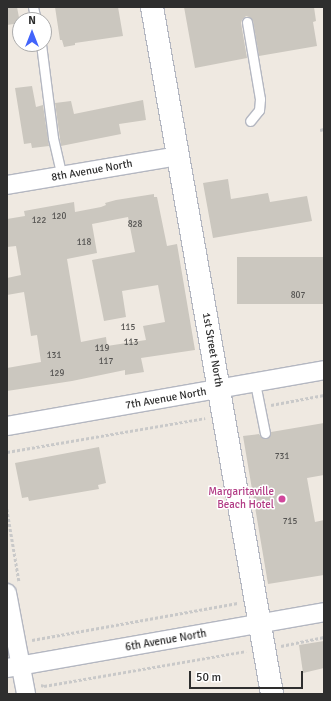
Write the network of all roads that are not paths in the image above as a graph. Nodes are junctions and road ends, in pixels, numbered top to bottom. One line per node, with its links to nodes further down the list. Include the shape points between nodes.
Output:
1 (152, 7): 5 (street, 1st Street North)
2 (246, 22): 4 (lane, via 260,99 259,110)
3 (42, 52): 6 (lane, via 53,138)
4 (250, 121)
5 (178, 156): 6 (street, 8th Avenue North); 10 (street, 1st Street North)
6 (62, 176): 7 (street, 8th Avenue North)
7 (7, 185)
8 (324, 370): 9 (street, 7th Avenue North)
9 (255, 383): 10 (street, 7th Avenue North); 12 (lane)
10 (219, 390): 11 (street, 7th Avenue North); 15 (street, 1st Street North)
11 (7, 426)
12 (265, 432)
13 (7, 593): 16 (street, via 17,644)
14 (324, 612): 15 (street, 6th Avenue North)
15 (260, 624): 16 (street, 6th Avenue North); 18 (street, 1st Street North, via 256,651)
16 (14, 667): 17 (street)
17 (25, 690)
18 (272, 694)

